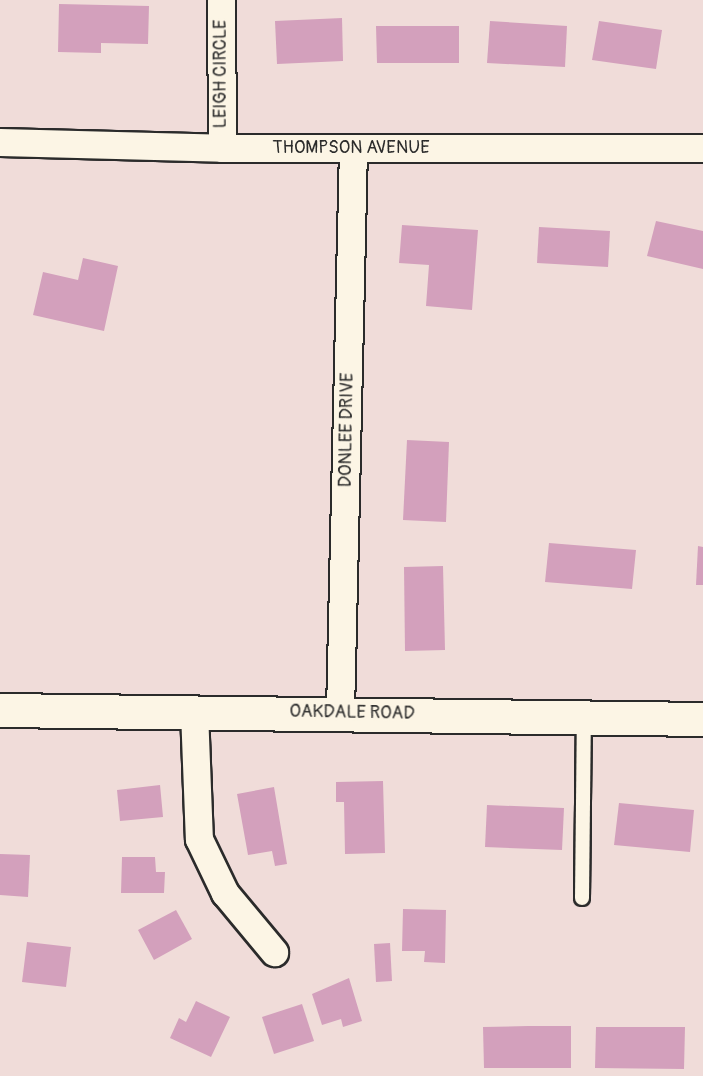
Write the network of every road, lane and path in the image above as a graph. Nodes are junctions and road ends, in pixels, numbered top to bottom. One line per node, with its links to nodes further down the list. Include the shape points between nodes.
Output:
1 (221, 0): 3 (street, LEIGH CIRCLE)
2 (0, 142): 3 (street, THOMPSON AVENUE)
3 (222, 148): 4 (street, THOMPSON AVENUE)
4 (353, 148): 5 (street, THOMPSON AVENUE); 8 (street, DONLEE DRIVE)
5 (703, 148)
6 (0, 710): 7 (main road, OAKDALE ROAD)
7 (194, 711): 8 (main road, OAKDALE ROAD); 12 (street, via 199,839 225,893)
8 (340, 712): 9 (main road, OAKDALE ROAD)
9 (584, 717): 10 (main road, OAKDALE ROAD); 11 (lane)
10 (703, 719)
11 (582, 898)
12 (274, 952)

